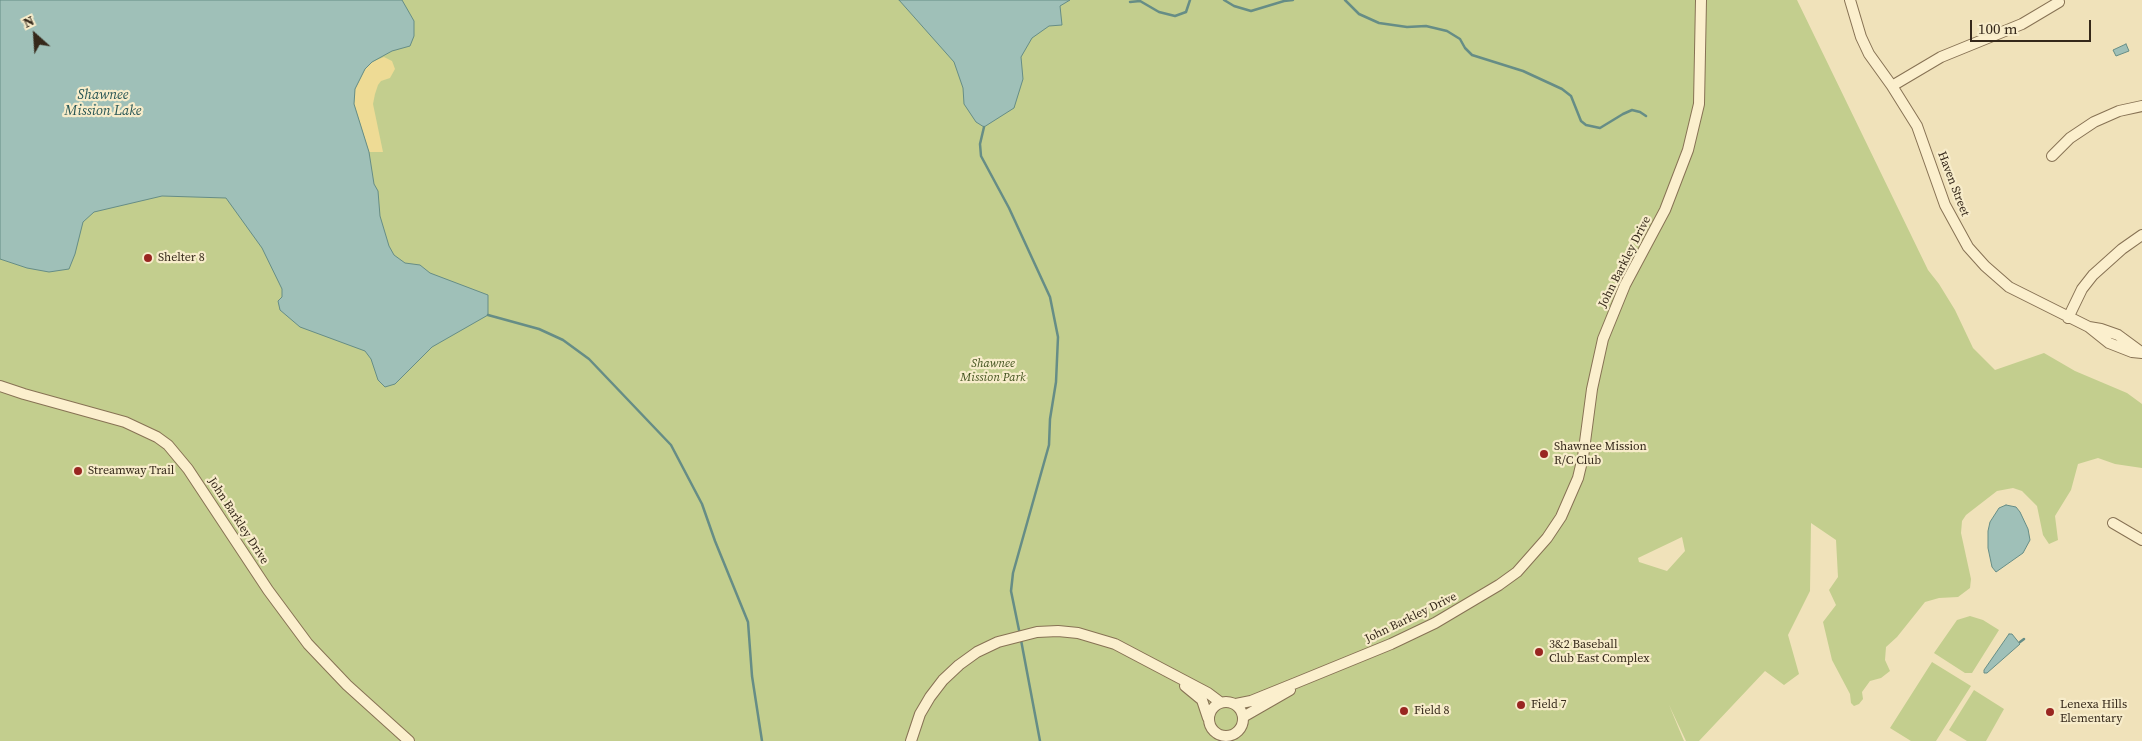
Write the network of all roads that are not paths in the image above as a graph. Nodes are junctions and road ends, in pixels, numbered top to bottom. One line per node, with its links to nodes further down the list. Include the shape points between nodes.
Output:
1 (1701, 0): 14 (street, John Barkley Drive, via 1699,104 1688,150 1665,210 1625,285 1604,338 1592,389 1583,457 1572,495 1561,517 1534,554 1499,585 1435,623)
2 (1850, 0): 4 (street, Haven Street, via 1860,37)
3 (2059, 2): 4 (street, via 2022,24 1941,56)
4 (1892, 86): 8 (street, Haven Street, via 1917,126 1944,205 1968,247 2009,287)
5 (2142, 106): 6 (street, via 2119,111 2094,122 2070,138)
6 (2052, 156)
7 (2142, 235): 8 (street, via 2093,275)
8 (2068, 318): 9 (street, Haven Street, via 2118,336)
9 (2142, 353)
10 (0, 386): 21 (street, John Barkley Drive, via 125,422 168,445 308,644 347,685)
11 (2113, 522): 12 (street)
12 (2142, 540)
13 (1171, 674): 15 (street); 18 (street, via 1202,700); 22 (street, via 1095,637 1058,631 1016,636 977,652 943,680 920,714)
14 (1298, 682): 16 (street); 17 (street, via 1287,692)
15 (1220, 702): 16 (street); 18 (street, via 1210,710)
16 (1236, 704): 17 (street)
17 (1243, 717): 19 (street)
18 (1208, 718): 20 (street, via 1214,732)
19 (1240, 736): 20 (street)
20 (1226, 738)
21 (409, 741)
22 (910, 741)

